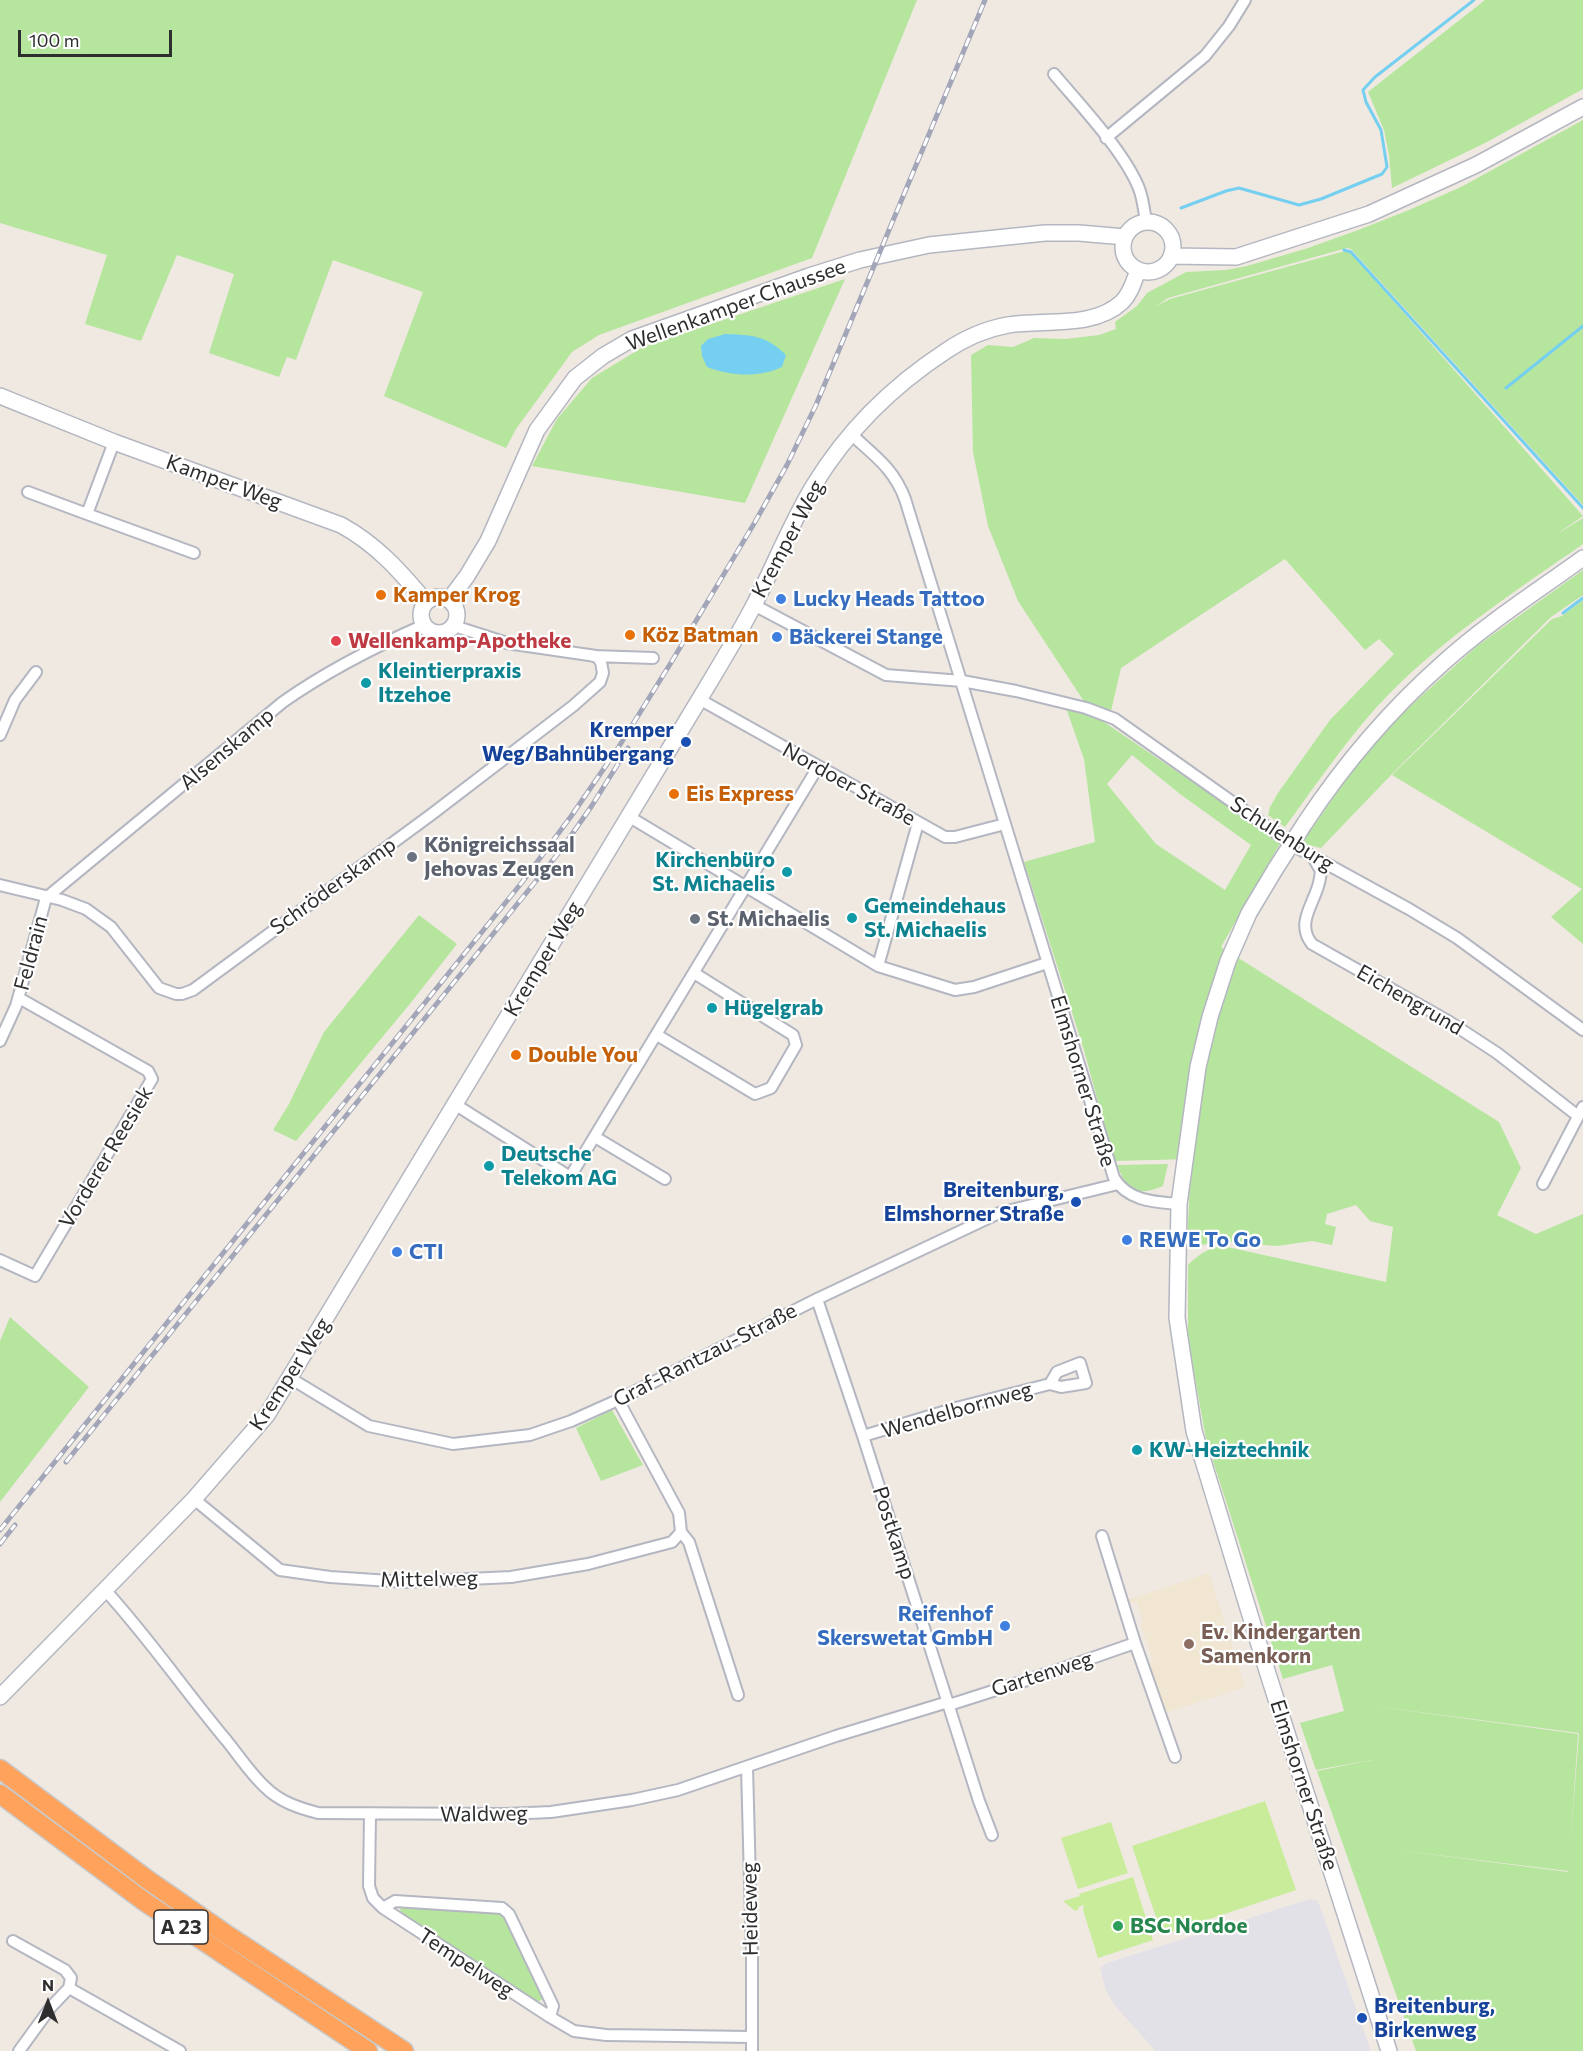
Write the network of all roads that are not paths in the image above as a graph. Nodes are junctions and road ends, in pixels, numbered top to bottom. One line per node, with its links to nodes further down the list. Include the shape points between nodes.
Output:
1 (1245, 0): 4 (street, via 1204,56)
2 (1054, 74): 4 (street)
3 (1583, 107): 7 (main road, via 1476,165 1369,214 1236,257)
4 (1107, 138): 5 (street, via 1137,183)
5 (1146, 222): 6 (main road); 7 (main road, via 1167,231 1173,243)
6 (1125, 237): 8 (main road, via 1124,255); 16 (main road, Wellenkamper Chaussee, via 1045,234 895,252 808,276 632,339 575,378 545,417 488,541)
7 (1171, 256): 8 (main road, via 1156,270)
8 (1138, 270): 10 (main road, Kremper Weg, via 1124,300 1101,314 1008,325 963,340 898,385)
9 (0, 396): 11 (main road, Kamper Weg)
10 (852, 435): 18 (main road, Kremper Weg, via 809,494); 24 (street, Elmshorner Straße, via 897,479)
11 (114, 442): 13 (street); 17 (main road, Kamper Weg, via 341,525 386,556)
12 (27, 492): 13 (street)
13 (87, 514): 14 (street)
14 (194, 553)
15 (1583, 558): 48 (main road, bridge, via 1494,622 1397,707 1357,752 1276,868 1249,913 1210,1017 1198,1067)
16 (449, 600): 17 (main road, via 435,597); 20 (main road, via 457,612)
17 (426, 602): 19 (main road, via 420,613)
18 (754, 605): 24 (street, Schulenburg, via 886,675); 25 (main road, Kremper Weg)
19 (424, 625): 20 (main road, via 430,632 440,633); 34 (street, Alsenskamp, via 363,653 283,702)
20 (454, 626): 21 (street, via 507,643)
21 (595, 657): 22 (street); 34 (street, Schröderskamp, via 602,665 600,682 573,706 187,992 176,994 159,988 99,917)
22 (653, 658)
23 (36, 672): 26 (street, via 15,700)
24 (962, 681): 30 (street, Elmshorner Straße); 31 (street, Schulenburg, via 1105,714)
25 (699, 699): 27 (street, Nordoer Straße); 28 (main road, Kremper Weg)
26 (0, 735)
27 (818, 767): 29 (street, Nordoer Straße); 33 (street)
28 (628, 816): 33 (street); 42 (main road, Kremper Weg)
29 (918, 823): 30 (street, Nordoer Straße, via 949,838); 36 (street)
30 (1005, 824): 35 (street, Elmshorner Straße)
31 (1314, 859): 39 (street, Schulenburg, via 1437,925); 43 (street, Eichengrund, via 1321,872 1304,925 1312,944 1448,1021)
32 (0, 885): 34 (street)
33 (747, 887): 36 (street); 37 (street)
34 (46, 897): 38 (street, Feldrain)
35 (1047, 963): 36 (street, via 955,990); 46 (street, Elmshorner Straße)
36 (878, 966)
37 (693, 974): 40 (street); 40 (street, via 793,1035 796,1045 771,1088 755,1094)
38 (19, 998): 41 (street, Feldrain); 49 (street, Vorderer Reesiek, via 148,1071 152,1079 35,1276)
39 (1583, 1030)
40 (657, 1035): 44 (street)
41 (0, 1041)
42 (456, 1104): 44 (street, via 570,1177); 51 (main road, Kremper Weg)
43 (1581, 1111): 47 (street, Eichengrund)
44 (595, 1137): 45 (street)
45 (665, 1179)
46 (1118, 1184): 48 (street, Elmshorner Straße, via 1138,1198); 50 (street, Graf-Rantzau-Straße, via 999,1213)
47 (1543, 1184)
48 (1179, 1204): 79 (main road, Elmshorner Straße, via 1177,1318 1194,1431)
49 (0, 1260)
50 (817, 1299): 53 (street, Graf-Rantzau-Straße); 54 (street, Postkamp)
51 (290, 1378): 53 (street, Graf-Rantzau-Straße, via 369,1426 453,1444 530,1435); 55 (main road, Kremper Weg, via 259,1427)
52 (1050, 1383): 54 (street, Wendelbornweg)
53 (618, 1400): 56 (street, via 679,1513)
54 (863, 1436): 62 (street, Postkamp)
55 (194, 1499): 56 (street, Mittelweg, via 280,1570 330,1577 405,1582 511,1577 588,1564 672,1542); 58 (main road, Kremper Weg)
56 (681, 1532): 60 (street, via 689,1542)
57 (1102, 1536): 59 (street)
58 (105, 1590): 61 (main road, Kremper Weg); 67 (street, Waldweg, via 265,1787 298,1808 318,1813)
59 (1135, 1643): 62 (street, Gartenweg); 63 (street)
60 (738, 1695)
61 (0, 1697)
62 (948, 1703): 64 (street, Waldweg); 68 (street, Postkamp)
63 (1175, 1757)
64 (747, 1767): 67 (street, Waldweg, via 678,1790 551,1812); 73 (street, Heideweg)
65 (0, 1769): 77 (highway, A 23, via 195,1913)
66 (0, 1794): 76 (highway, A 23, via 145,1902)
67 (370, 1814): 69 (street, Tempelweg, via 369,1886 373,1898)
68 (992, 1835)
69 (383, 1908): 72 (street, Tempelweg); 72 (street, Tempelweg, via 395,1901 502,1908 509,1914 553,2006)
70 (13, 1941): 71 (street, via 65,1970 71,1978)
71 (69, 1988): 74 (street); 75 (street)
72 (550, 2018): 73 (street, Tempelweg, via 574,2031 606,2035)
73 (751, 2037): 78 (street, Heideweg)
74 (19, 2051)
75 (180, 2051)
76 (368, 2051)
77 (404, 2051)
78 (752, 2051)
79 (1389, 2051)

